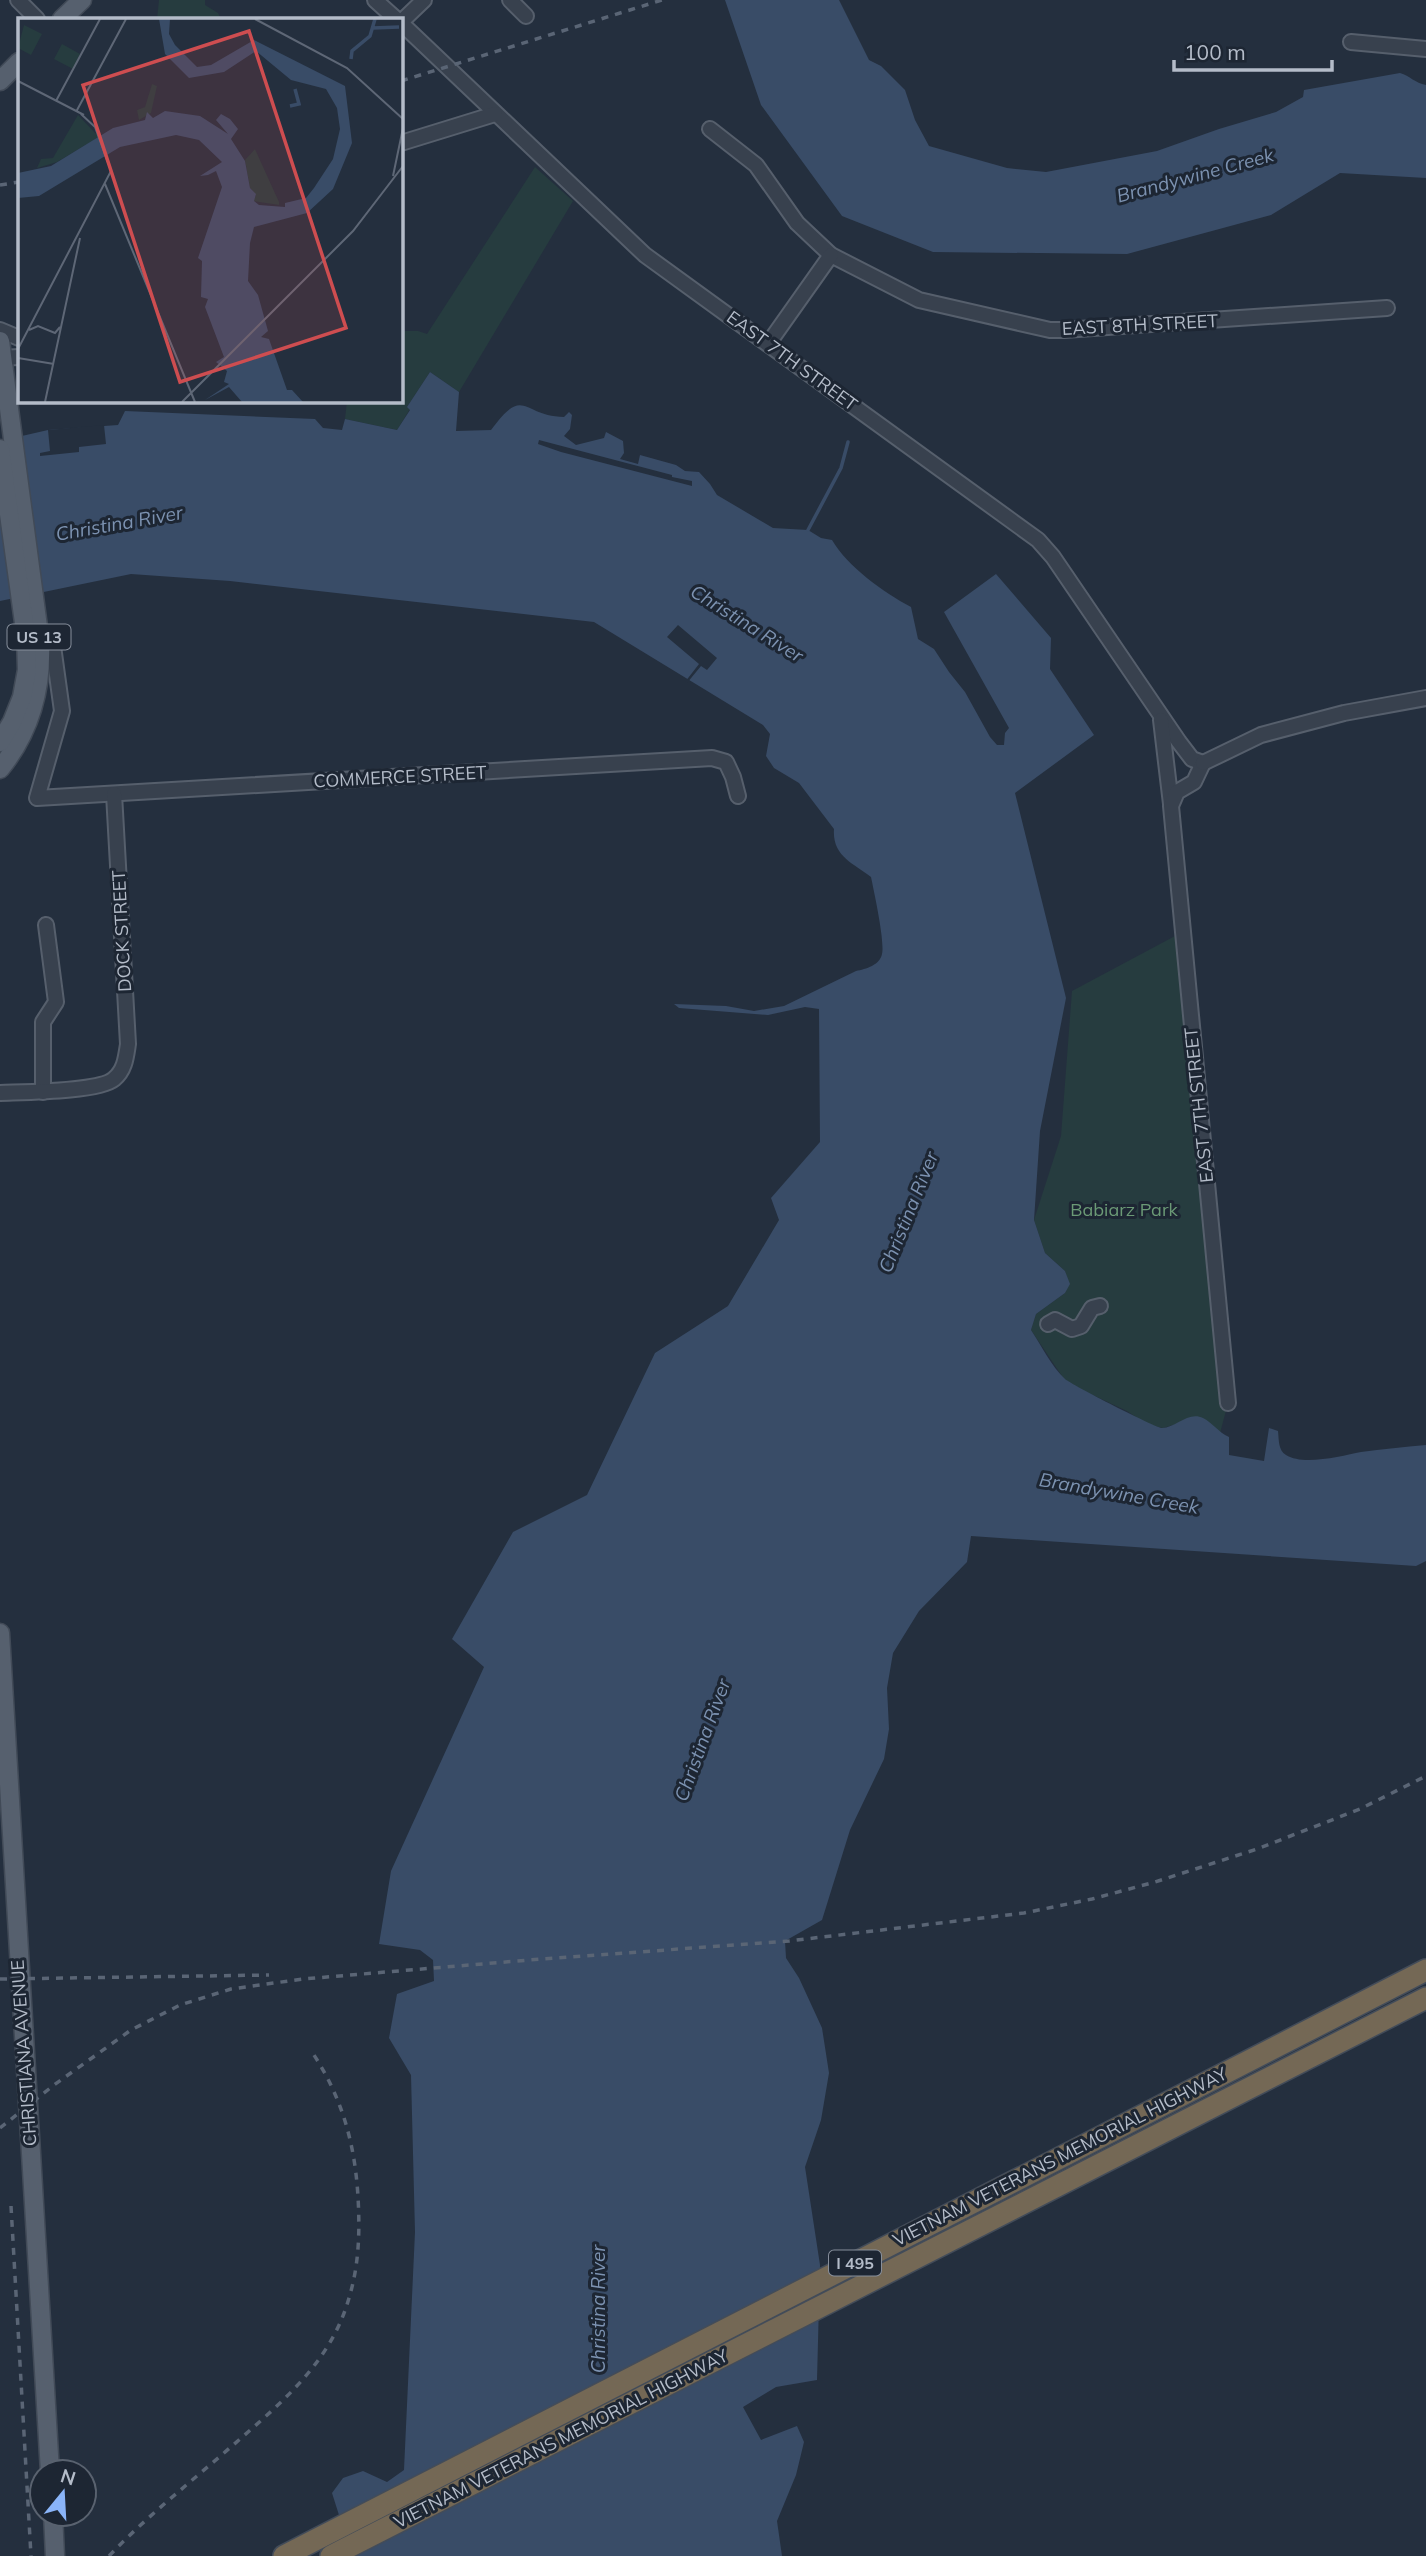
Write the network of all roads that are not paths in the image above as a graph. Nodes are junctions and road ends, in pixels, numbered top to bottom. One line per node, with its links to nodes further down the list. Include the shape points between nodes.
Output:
1 (18, 0): 7 (street)
2 (82, 0): 8 (main road)
3 (375, 0): 9 (street)
4 (424, 0): 10 (street)
5 (510, 0): 6 (street)
6 (526, 16)
7 (36, 18)
8 (63, 18)
9 (395, 18)
10 (402, 22)
11 (402, 24): 16 (street, EAST 7TH STREET)
12 (1351, 42): 13 (street)
13 (1426, 49)
14 (18, 63): 15 (main road)
15 (0, 81)
16 (495, 114): 18 (street); 23 (street, EAST 7TH STREET, via 645,255)
17 (710, 128): 19 (street, EAST 8TH STREET, via 756,166 797,223)
18 (402, 143)
19 (831, 255): 20 (street, EAST 8TH STREET, via 919,300 1050,330); 23 (street)
20 (1387, 307)
21 (0, 330): 22 (street)
22 (18, 338)
23 (768, 344): 29 (street, EAST 7TH STREET, via 1038,540)
24 (6, 358): 28 (main road, US 13, via 40,642 41,662)
25 (0, 449): 28 (main road, US 13, via 26,638)
26 (53, 646): 33 (street, COMMERCE STREET, via 62,711 37,798)
27 (1426, 698): 31 (street, via 1273,732)
28 (29, 699): 30 (main road, US 13); 32 (main road, US 13, via 18,743)
29 (1161, 715): 31 (street, EAST 7TH STREET, via 1192,759); 35 (street, EAST 7TH STREET)
30 (0, 742)
31 (1203, 764): 35 (street, via 1194,782 1177,792)
32 (0, 769)
33 (114, 794): 34 (street, COMMERCE STREET, via 712,758 726,762); 37 (street, DOCK STREET, via 128,1044 124,1068 106,1084)
34 (738, 796)
35 (1171, 806): 41 (street, EAST 7TH STREET)
36 (46, 925): 37 (street, via 56,1002 43,1022)
37 (43, 1091): 38 (street)
38 (0, 1093)
39 (1100, 1306): 40 (street, via 1092,1308 1081,1326 1072,1329 1055,1320)
40 (1048, 1324)
41 (1228, 1403)
42 (0, 1633): 43 (main road, CHRISTIANA AVENUE)
43 (6, 1830): 46 (main road, CHRISTIANA AVENUE)
44 (1426, 1970): 49 (highway, VIETNAM VETERANS MEMORIAL HIGHWAY / I 495)
45 (1426, 1998): 50 (highway, VIETNAM VETERANS MEMORIAL HIGHWAY / I 495)
46 (49, 2458)
47 (53, 2528): 48 (main road)
48 (55, 2556)
49 (284, 2556)
50 (331, 2556)

